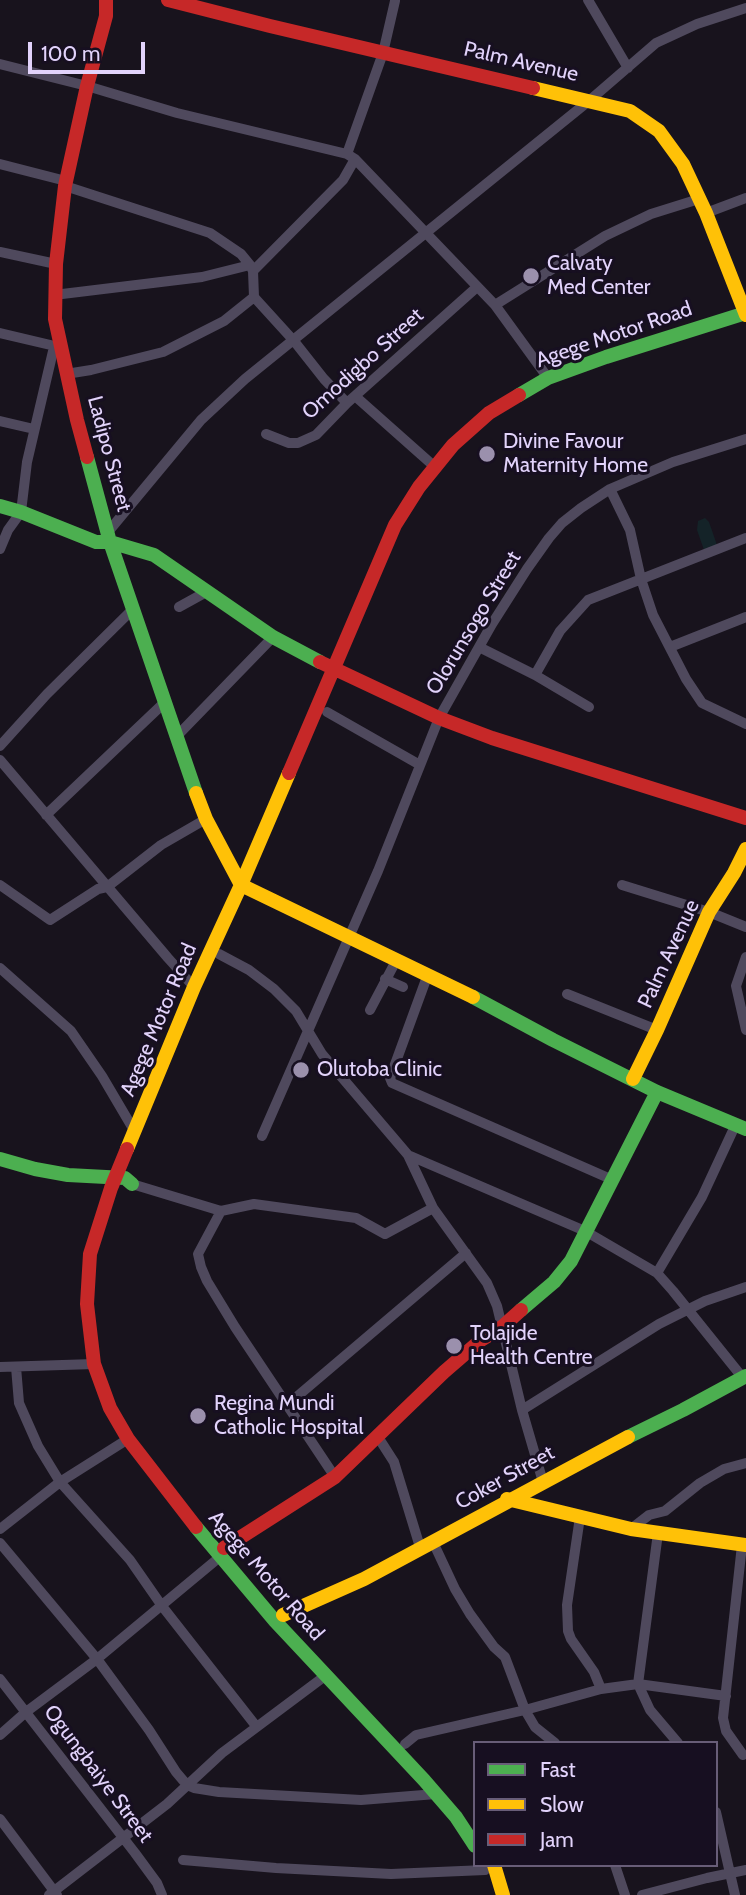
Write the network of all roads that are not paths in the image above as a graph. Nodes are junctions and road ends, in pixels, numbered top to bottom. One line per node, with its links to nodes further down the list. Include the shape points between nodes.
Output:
1 (106, 0): 7 (main road, Ladipo Street)
2 (117, 0): 7 (main road, Ladipo Street)
3 (169, 0): 8 (main road, Palm Avenue)
4 (588, 0): 10 (street)
5 (395, 1): 8 (street)
6 (746, 8): 10 (street, via 656,43)
7 (106, 16): 11 (main road, Ladipo Street)
8 (383, 53): 12 (main road, Palm Avenue); 13 (street)
9 (0, 65): 11 (street)
10 (628, 68): 12 (street)
11 (87, 86): 13 (street); 15 (main road, Ladipo Street)
12 (590, 100): 17 (main road, Palm Avenue, via 629,111 659,131 683,164); 19 (street)
13 (351, 157): 19 (street); 22 (street, via 344,180)
14 (0, 164): 15 (street)
15 (66, 184): 21 (main road, Ladipo Street); 22 (street, via 210,233 241,254)
16 (746, 198): 18 (street)
17 (699, 199): 18 (main road, Palm Avenue); 26 (street, via 651,214 605,236)
18 (706, 213): 27 (main road, Palm Avenue)
19 (426, 233): 23 (street); 30 (street)
20 (0, 251): 21 (street)
21 (56, 264): 24 (main road, Ladipo Street)
22 (251, 268): 24 (street); 25 (street)
23 (477, 287): 26 (street); 34 (street, Omodigbo Street)
24 (54, 295): 31 (main road, Ladipo Street)
25 (254, 297): 30 (street); 32 (street, via 225,321 163,352)
26 (495, 304): 33 (street)
27 (746, 313): 33 (main road, Agege Motor Road)
28 (746, 323): 54 (main road, Agege Motor Road, via 569,379 482,430 422,499)
29 (0, 333): 31 (street)
30 (294, 341): 34 (street, via 324,379); 43 (street, via 201,420)
31 (57, 347): 32 (main road, Ladipo Street); 36 (street)
32 (66, 374): 43 (main road, Ladipo Street)
33 (548, 378): 39 (main road, Agege Motor Road, via 489,412)
34 (351, 400): 37 (street, Omodigbo Street, via 316,435 298,443); 39 (street)
35 (0, 421): 36 (street)
36 (34, 429): 42 (street)
37 (265, 434)
38 (746, 439): 40 (street, Olorunsogo Street, via 673,462)
39 (435, 467): 54 (main road, Agege Motor Road, via 395,526)
40 (610, 489): 46 (street, via 629,530); 52 (street, Olorunsogo Street, via 548,538)
41 (0, 506): 42 (main road)
42 (20, 512): 43 (main road, via 96,542); 45 (street)
43 (109, 537): 47 (main road, via 154,555); 49 (main road, Ladipo Street)
44 (746, 537): 46 (street)
45 (0, 549)
46 (641, 579): 53 (street); 55 (street, via 587,600 560,631)
47 (208, 592): 48 (street); 51 (main road)
48 (179, 607)
49 (133, 609): 56 (main road, Ladipo Street); 62 (street)
50 (746, 617): 53 (street)
51 (273, 637): 54 (main road); 61 (street)
52 (479, 647): 55 (street); 59 (street, Olorunsogo Street)
53 (670, 647): 60 (street, via 702,703)
54 (339, 671): 58 (main road, Agege Motor Road); 59 (main road); 72 (main road, Agege Motor Road)
55 (535, 675): 57 (street)
56 (165, 702): 61 (main road, Ladipo Street); 65 (street)
57 (589, 707)
58 (327, 712): 64 (street); 72 (main road, Agege Motor Road)
59 (439, 718): 64 (street, Olorunsogo Street); 66 (main road)
60 (746, 724)
61 (176, 737): 67 (main road, Ladipo Street)
62 (0, 746)
63 (0, 760): 65 (street)
64 (420, 765): 75 (street, Olorunsogo Street)
65 (46, 816): 71 (street)
66 (746, 818)
67 (206, 819): 71 (street, via 161,845); 72 (main road, Ladipo Street)
68 (746, 849): 73 (main road, Palm Avenue)
69 (0, 885): 71 (street, via 50,920)
70 (622, 885): 73 (street)
71 (107, 887): 82 (street)
72 (245, 887): 75 (main road); 76 (main road, Agege Motor Road); 82 (main road, Agege Motor Road)
73 (709, 912): 74 (street); 86 (main road, Palm Avenue)
74 (746, 927)
75 (350, 936): 78 (main road); 88 (street, Olorunsogo Street)
76 (219, 954): 88 (street, via 274,989); 98 (main road, Agege Motor Road)
77 (746, 957): 87 (street, via 736,986)
78 (397, 959): 80 (main road); 81 (street)
79 (0, 968): 92 (street, via 71,1031)
80 (428, 974): 89 (main road); 97 (street, via 392,1083)
81 (385, 979): 83 (street); 85 (street)
82 (194, 987): 92 (main road, Agege Motor Road)
83 (403, 987)
84 (567, 994): 86 (street)
85 (370, 1010)
86 (657, 1030): 89 (main road, Palm Avenue)
87 (746, 1030)
88 (309, 1032): 93 (street, Olorunsogo Street); 94 (street, via 322,1055)
89 (634, 1079): 90 (main road)
90 (657, 1092): 91 (main road); 97 (main road)
91 (741, 1128): 103 (street)
92 (135, 1132): 98 (main road, Agege Motor Road)
93 (262, 1136)
94 (408, 1155): 99 (street); 101 (street)
95 (0, 1159): 98 (main road)
96 (0, 1165): 98 (main road, via 59,1180)
97 (613, 1180): 101 (main road)
98 (121, 1183): 100 (street); 107 (main road, Agege Motor Road, via 90,1254 87,1304); 127 (main road, Agege Motor Road, via 94,1283 105,1369 134,1436)
99 (433, 1208): 100 (street, via 385,1234 356,1218 254,1204); 102 (street)
100 (221, 1211): 111 (street, via 198,1254 201,1267 223,1309)
101 (585, 1231): 103 (street); 106 (main road, via 565,1270)
102 (466, 1253): 106 (street, via 487,1283); 111 (street)
103 (657, 1273): 105 (street)
104 (746, 1287): 105 (street)
105 (687, 1310): 110 (street); 112 (street)
106 (502, 1327): 112 (street); 113 (main road, via 481,1340)
107 (94, 1364): 109 (street); 114 (main road, Agege Motor Road, via 110,1408)
108 (0, 1367): 109 (street)
109 (16, 1367): 117 (street, via 19,1403)
110 (744, 1377): 118 (main road, Coker Street)
111 (287, 1405): 116 (street)
112 (522, 1410): 118 (street)
113 (378, 1437): 116 (main road); 125 (street, via 394,1462)
114 (128, 1439): 117 (street); 127 (main road, Agege Motor Road, via 191,1521)
115 (746, 1463): 122 (street, via 724,1469)
116 (335, 1477): 127 (main road)
117 (60, 1482): 121 (street); 128 (street, via 130,1560)
118 (542, 1482): 119 (main road, Coker Street)
119 (507, 1499): 120 (main road); 125 (main road, Coker Street)
120 (580, 1517): 122 (main road); 134 (street, via 567,1605 568,1631)
121 (0, 1529)
122 (631, 1529): 123 (main road)
123 (658, 1534): 126 (main road); 133 (street)
124 (0, 1543): 130 (street)
125 (426, 1544): 129 (main road, Coker Street); 136 (street, via 470,1614 505,1657)
126 (744, 1545): 135 (street)
127 (223, 1552): 128 (street); 129 (main road, Agege Motor Road)
128 (162, 1606): 130 (street); 138 (street)
129 (279, 1618): 131 (main road, Agege Motor Road); 142 (main road, Agege Motor Road)
130 (97, 1659): 137 (street); 144 (street)
131 (326, 1676): 138 (street); 145 (main road, Agege Motor Road)
132 (0, 1679): 137 (street, Ogungbaiye Street)
133 (638, 1684): 134 (street); 135 (street); 141 (street, via 650,1710)
134 (601, 1689): 136 (street)
135 (726, 1696): 143 (street, via 726,1731)
136 (525, 1710): 140 (street); 142 (street, via 416,1735)
137 (26, 1712): 139 (street); 149 (street, Ogungbaiye Street)
138 (256, 1726): 144 (street)
139 (0, 1735)
140 (553, 1741)
141 (676, 1741)
142 (405, 1744): 148 (main road, Agege Motor Road)
143 (743, 1755)
144 (187, 1785): 145 (street, via 219,1792 361,1800); 149 (street)
145 (436, 1794): 150 (main road, Agege Motor Road)
146 (0, 1819): 156 (street)
147 (718, 1821): 155 (street)
148 (473, 1823)
149 (122, 1837): 156 (street); 157 (street, Ogungbaiye Street)
150 (473, 1843)
151 (183, 1860): 152 (street, via 391,1874)
152 (488, 1867): 158 (main road); 159 (main road)
153 (616, 1867): 160 (street)
154 (746, 1870): 155 (street)
155 (730, 1873): 161 (street); 162 (street)
156 (54, 1894)
157 (162, 1895)
158 (492, 1895)
159 (503, 1895)
160 (625, 1895)
161 (642, 1895)
162 (735, 1895)

